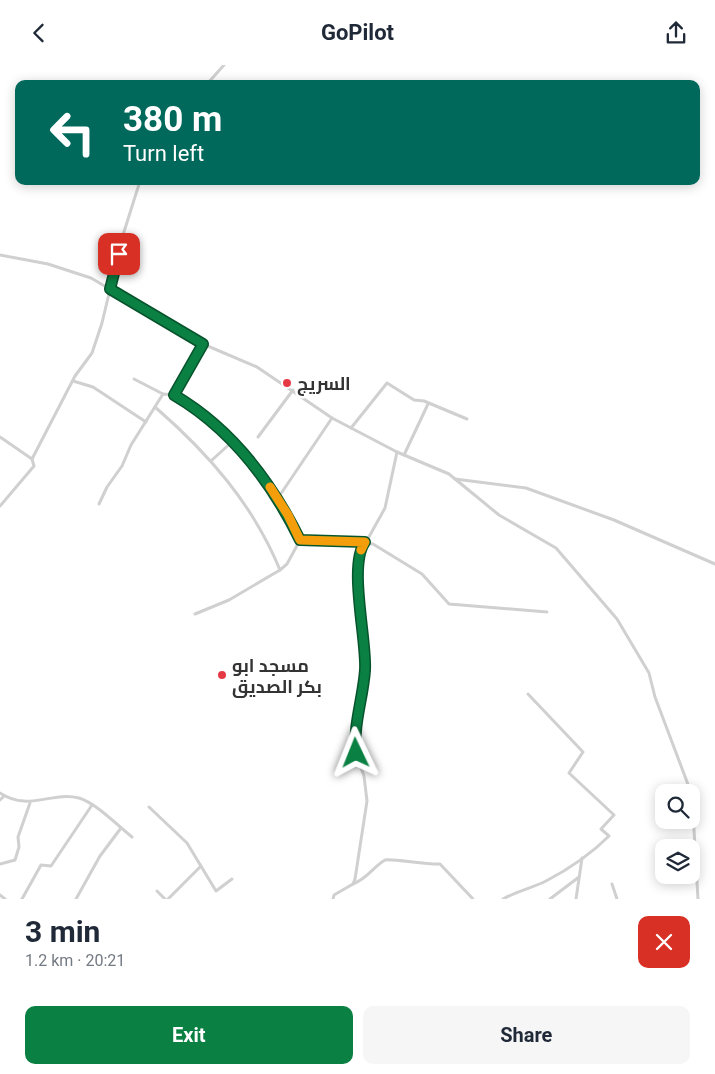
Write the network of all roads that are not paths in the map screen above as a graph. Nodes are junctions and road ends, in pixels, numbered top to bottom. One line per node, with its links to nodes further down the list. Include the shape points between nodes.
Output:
1 (224, 65): 2 (street)
2 (211, 80)
3 (139, 185): 5 (street)
4 (0, 255): 5 (street, via 48,264 91,278)
5 (110, 289): 6 (street); 8 (street, via 92,353)
6 (203, 344): 9 (street, via 257,367); 11 (street)
7 (134, 379): 10 (street)
8 (73, 381): 16 (street, via 93,387); 23 (street)
9 (293, 391): 14 (street); 19 (street)
10 (163, 394): 11 (street); 13 (street)
11 (174, 395): 20 (street, via 216,423)
12 (428, 404): 15 (street); 17 (street, via 414,400 387,383); 22 (street)
13 (156, 407): 16 (street); 24 (street)
14 (332, 418): 17 (street); 26 (street)
15 (467, 419)
16 (146, 422): 27 (street, via 130,445)
17 (351, 428): 21 (street)
18 (0, 437): 23 (street)
19 (258, 437)
20 (234, 440): 24 (street); 26 (street)
21 (397, 452): 22 (street); 30 (street, via 385,508)
22 (404, 455): 25 (street, via 450,474)
23 (32, 459): 28 (street, via 34,466)
24 (212, 460): 32 (street, via 246,506)
25 (454, 479): 31 (street, via 526,488 614,519); 63 (street, via 499,515 556,548 630,638 649,673 692,795)
26 (278, 498): 29 (street)
27 (100, 504)
28 (0, 506)
29 (300, 540): 30 (street); 32 (street)
30 (365, 542): 33 (street, via 415,568 449,604); 49 (street, via 360,553 359,600 365,673 355,740 367,801)
31 (714, 565)
32 (280, 570): 34 (street, via 229,600)
33 (547, 612)
34 (195, 614)
35 (528, 694): 44 (street, via 583,752 569,773 614,815 602,829 609,836)
36 (0, 793): 37 (street)
37 (4, 796): 38 (street); 39 (street)
38 (0, 800)
39 (30, 803): 40 (street, via 62,797 77,798); 45 (street, via 18,837 15,859)
40 (92, 805): 42 (street); 54 (street, via 51,866 40,865)
41 (149, 807): 46 (street, via 187,843)
42 (121, 828): 43 (street); 55 (street, via 100,856)
43 (132, 837)
44 (582, 858): 47 (street); 59 (street, via 544,882)
45 (0, 864)
46 (200, 867): 48 (street, via 216,891); 56 (street)
47 (579, 877): 60 (street); 61 (street)
48 (232, 879)
49 (353, 884): 57 (street, via 334,895); 58 (street, via 364,880 385,860 392,858 426,865 440,864)
50 (612, 884): 62 (street)
51 (157, 891): 56 (street)
52 (0, 895): 53 (street)
53 (5, 899)
54 (22, 899)
55 (76, 899)
56 (166, 899)
57 (333, 899)
58 (473, 899)
59 (503, 899)
60 (550, 899)
61 (576, 899)
62 (617, 899)
63 (698, 899)

